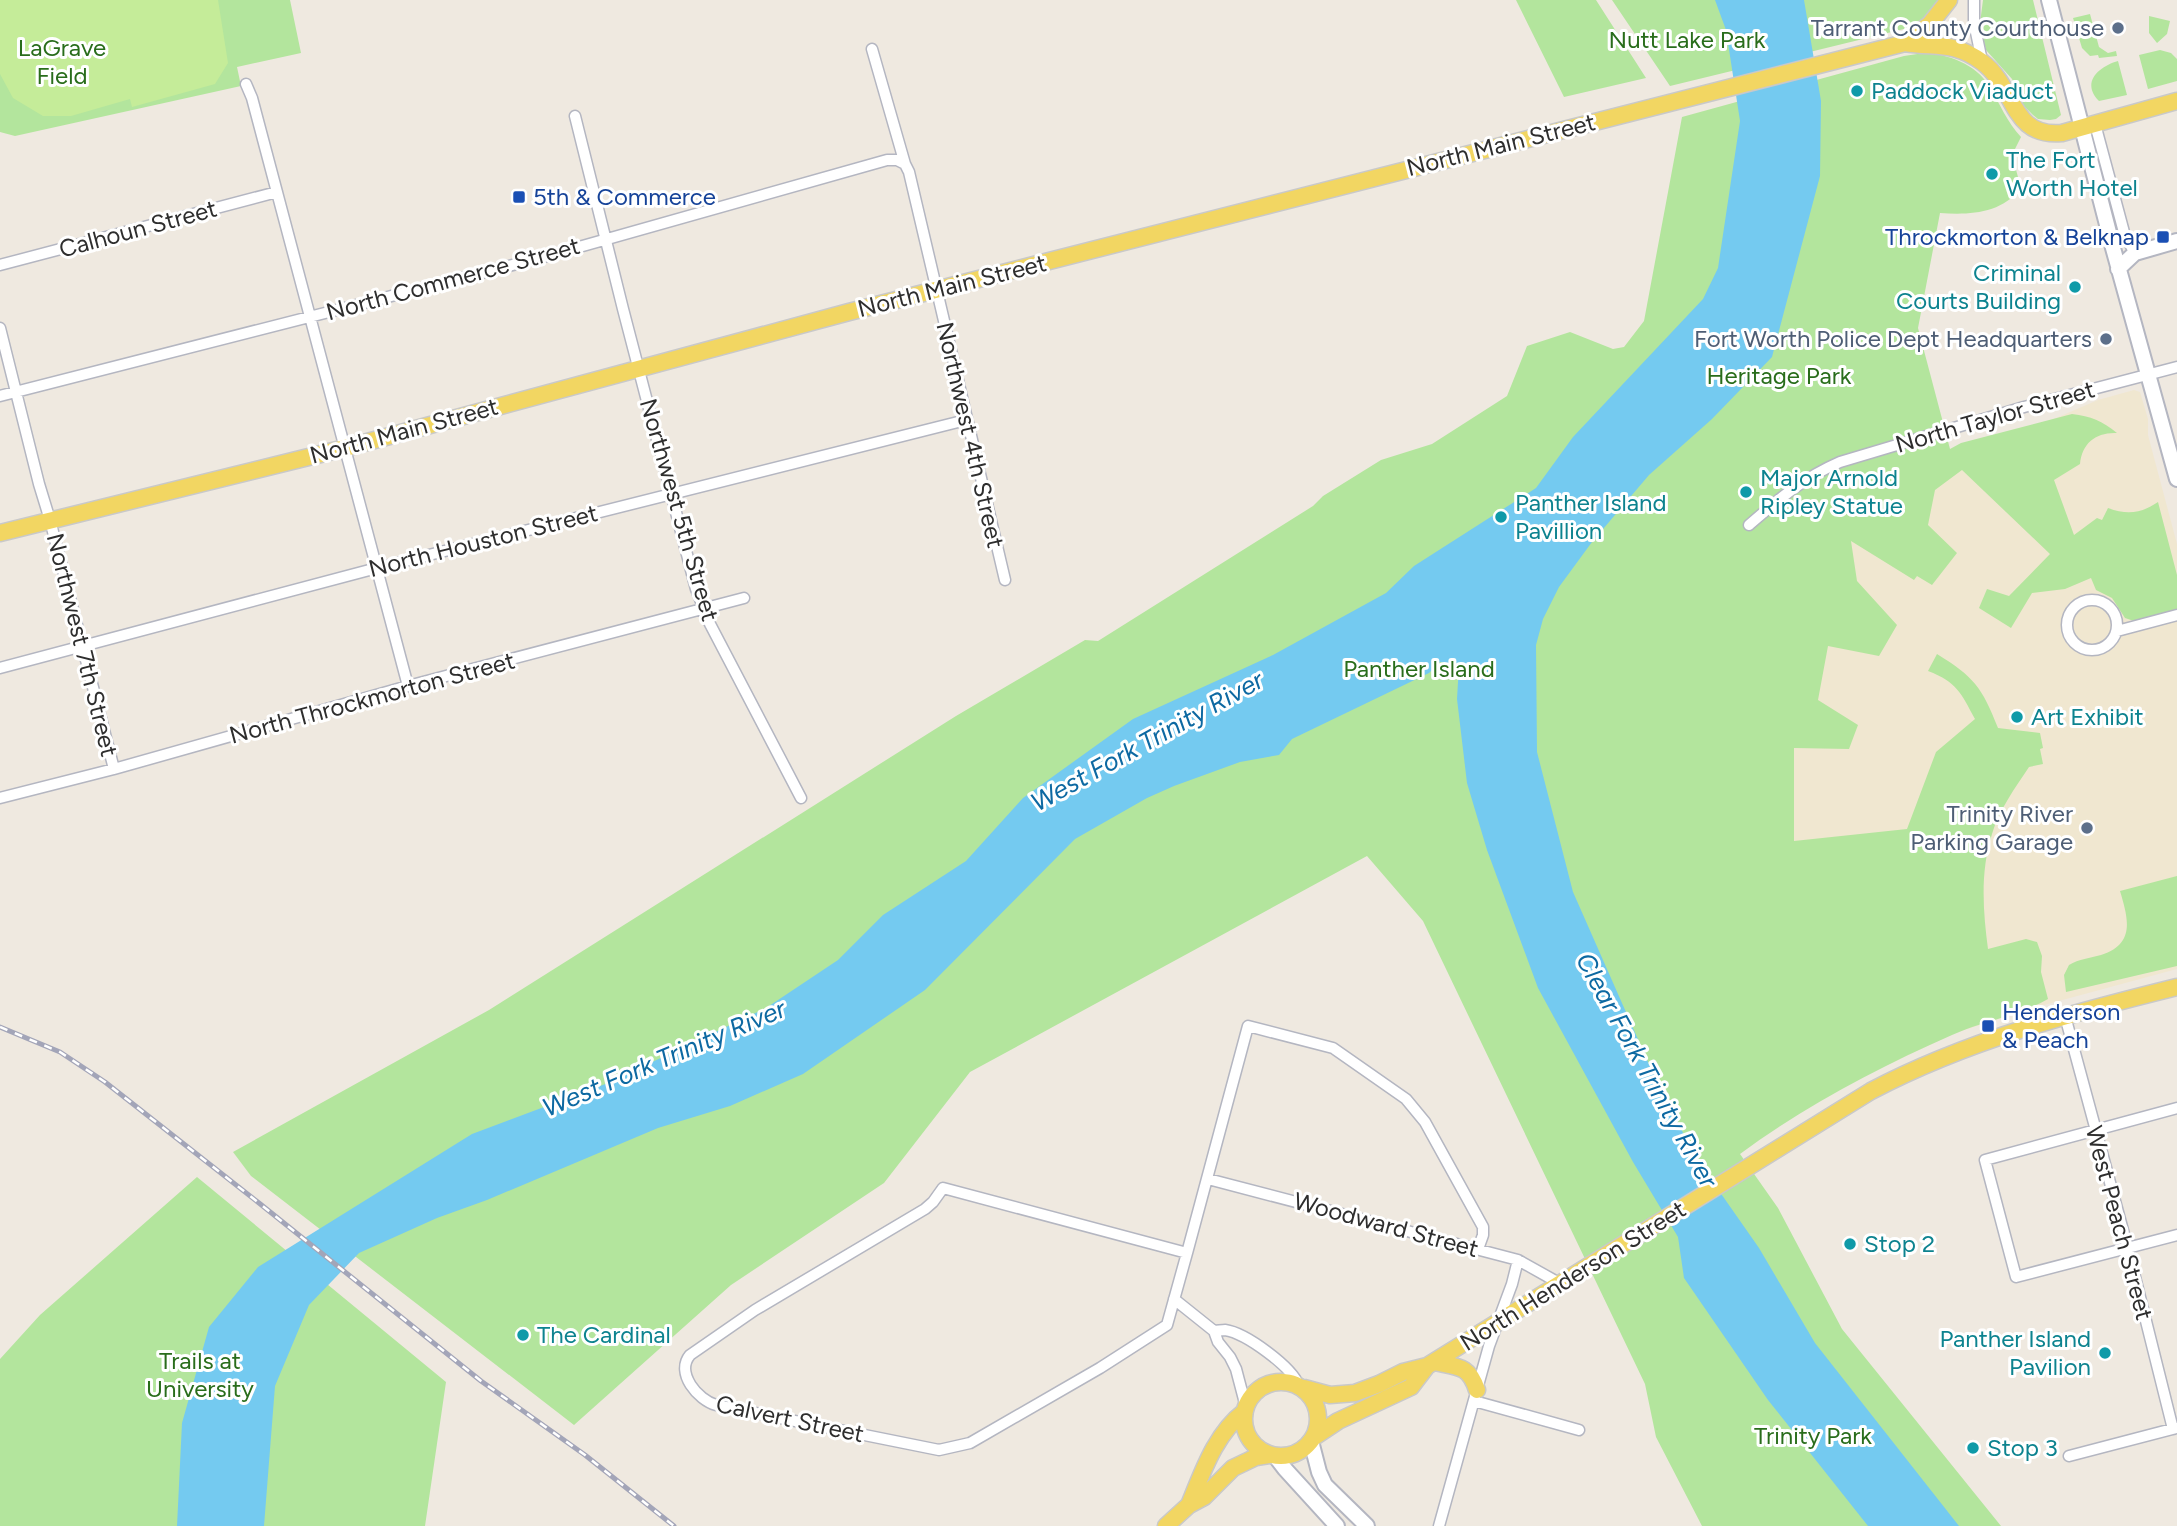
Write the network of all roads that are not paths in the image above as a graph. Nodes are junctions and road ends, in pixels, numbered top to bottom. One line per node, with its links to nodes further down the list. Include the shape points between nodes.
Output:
1 (1949, 0): 4 (main road, via 1937,17)
2 (1974, 0): 6 (street)
3 (2049, 0): 10 (main road)
4 (1903, 43): 6 (main road, via 1951,47); 18 (main road, North Main Street)
5 (872, 49): 11 (street, Northwest 4th Street)
6 (1982, 62): 10 (main road, via 2033,130 2053,134)
7 (246, 84): 12 (street)
8 (2177, 101): 10 (main road)
9 (575, 116): 13 (street, Northwest 5th Street)
10 (2088, 126): 15 (street, via 2124,236); 17 (main road)
11 (905, 164): 13 (street, North Commerce Street, via 887,160); 18 (street, Northwest 4th Street)
12 (277, 192): 16 (street, Calhoun Street); 19 (street)
13 (606, 239): 19 (street, North Commerce Street); 22 (street, Northwest 5th Street)
14 (2177, 241): 15 (main road)
15 (2135, 253): 17 (main road)
16 (0, 265)
17 (2118, 269): 23 (main road)
18 (935, 290): 22 (main road, North Main Street); 26 (street, Northwest 4th Street)
19 (310, 317): 24 (street, North Commerce Street); 27 (street)
20 (0, 328): 24 (street, Northwest 7th Street)
21 (2177, 367): 23 (street, North Taylor Street)
22 (638, 369): 27 (main road, North Main Street); 29 (street, Northwest 5th Street)
23 (2148, 375): 28 (main road); 31 (street, North Taylor Street, via 1840,462 1791,488)
24 (15, 392): 25 (street, North Commerce Street); 30 (street, Northwest 7th Street)
25 (0, 396)
26 (967, 420): 29 (street, North Houston Street); 34 (street, Northwest 4th Street)
27 (345, 448): 30 (main road, North Main Street); 33 (street)
28 (2177, 479)
29 (672, 494): 33 (street, North Houston Street); 36 (street, Northwest 5th Street)
30 (50, 520): 32 (main road, North Main Street); 39 (street, Northwest 7th Street)
31 (1749, 525)
32 (0, 533)
33 (377, 568): 39 (street, North Houston Street); 41 (street)
34 (1005, 580)
35 (744, 598): 36 (street, North Throckmorton Street)
36 (704, 609): 41 (street, North Throckmorton Street); 44 (street, Northwest 5th Street)
37 (2177, 615): 38 (street)
38 (2117, 631): 38 (street, via 2115,614 2103,601 2085,600 2068,618 2069,636 2082,648 2099,649)
39 (83, 647): 40 (street, North Houston Street); 42 (street, Northwest 7th Street)
40 (0, 668)
41 (408, 686): 42 (street, North Throckmorton Street)
42 (114, 769): 43 (street, North Throckmorton Street)
43 (0, 798)
44 (801, 799)
45 (2177, 988): 46 (main road, North Henderson Street)
46 (2065, 1016): 48 (street, West Peach Street); 55 (main road, North Henderson Street, via 1929,1062 1871,1091)
47 (2177, 1108): 48 (street)
48 (2095, 1131): 52 (street, West Peach Street); 52 (street, via 1985,1160 2017,1277)
49 (1208, 1179): 51 (street, Woodward Street); 51 (street, Calvert Street, via 1248,1026 1332,1048 1406,1099 1425,1122 1483,1227); 53 (street, Calvert Street)
50 (2177, 1235): 52 (street)
51 (1478, 1249): 54 (street, Woodward Street)
52 (2128, 1249): 63 (street, West Peach Street)
53 (1187, 1253): 56 (street, Calvert Street); 56 (street, Calvert Street, via 943,1188 925,1209 754,1310 690,1355 684,1366 700,1395 710,1403 939,1450 970,1443 1163,1328)
54 (1518, 1260): 55 (street, Woodward Street); 57 (street)
55 (1559, 1283): 57 (main road, North Henderson Street)
56 (1174, 1299): 58 (street)
57 (1499, 1323): 59 (main road, North Henderson Street); 61 (street)
58 (1214, 1331): 60 (street, via 1227,1330 1262,1349); 62 (street, via 1236,1369)
59 (1431, 1364): 60 (main road, North Henderson Street, via 1355,1393 1329,1395); 61 (main road, via 1466,1370); 65 (main road, North Henderson Street, via 1411,1387 1342,1419)
60 (1301, 1387): 62 (main road, via 1287,1382 1262,1387); 65 (main road, via 1315,1405 1318,1418)
61 (1476, 1396): 64 (street); 72 (street)
62 (1246, 1409): 66 (main road, via 1248,1436); 68 (main road, via 1217,1441)
63 (2175, 1429): 67 (street)
64 (1579, 1430)
65 (1313, 1439): 66 (main road, via 1293,1455); 71 (main road, via 1325,1485)
66 (1272, 1455): 68 (main road, via 1233,1468 1204,1497); 70 (main road)
67 (2069, 1456)
68 (1189, 1505): 69 (main road)
69 (1166, 1526)
70 (1338, 1526)
71 (1367, 1526)
72 (1439, 1526)

